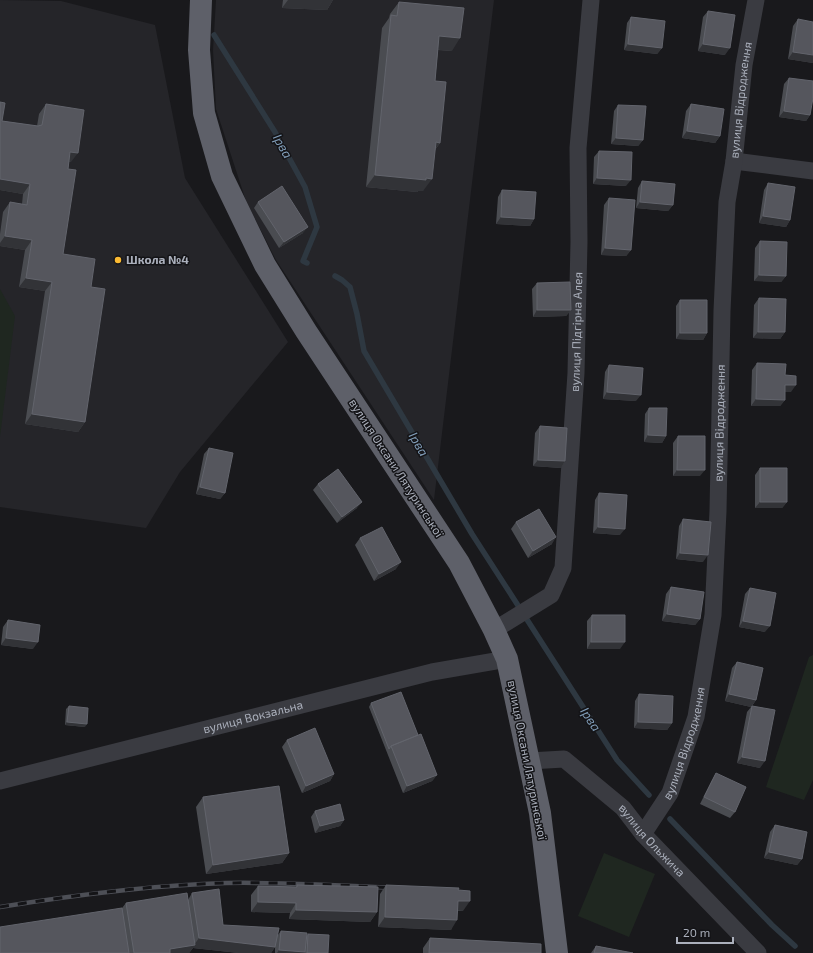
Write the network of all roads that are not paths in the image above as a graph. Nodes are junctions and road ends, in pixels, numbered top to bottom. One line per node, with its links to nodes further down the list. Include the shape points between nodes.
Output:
1 (201, 0): 6 (highway, вулиця Оксани Лятуринської, via 199,50 204,114 222,176 265,265 459,563)
2 (591, 0): 6 (street, вулиця Підгірна Алея, via 578,148 576,373 563,568 551,595)
3 (756, 0): 4 (street, вулиця Відродження, via 744,65)
4 (734, 161): 5 (street); 10 (street, вулиця Відродження, via 727,202 713,615 696,717 670,793)
5 (813, 171)
6 (494, 630): 7 (highway, вулиця Оксани Лятуринської)
7 (507, 659): 8 (highway, вулиця Оксани Лятуринської); 9 (street, вулиця Вокзальна, via 432,672)
8 (528, 761): 10 (street, вулиця Ольжича, via 564,758 623,808); 11 (highway, вулиця Оксани Лятуринської, via 540,813)
9 (0, 781)
10 (643, 834): 12 (street, вулиця Ольжича)
11 (557, 953)
12 (758, 953)

